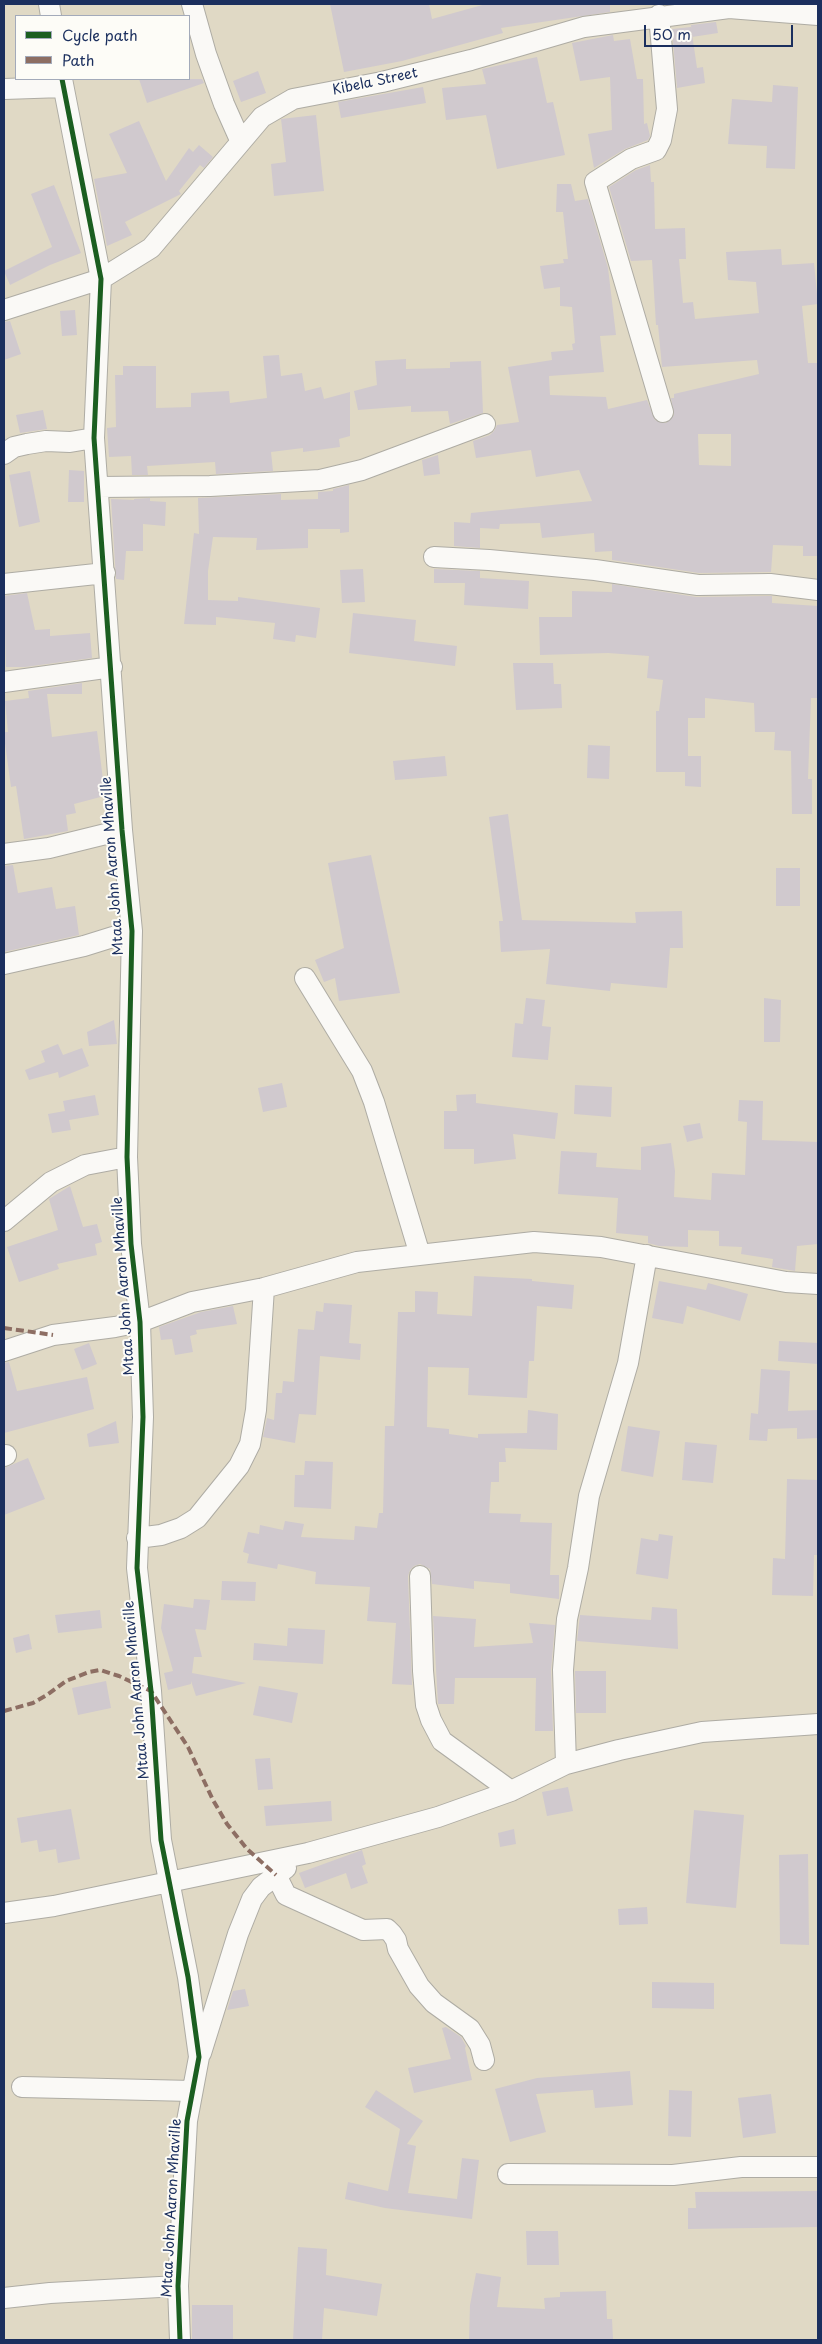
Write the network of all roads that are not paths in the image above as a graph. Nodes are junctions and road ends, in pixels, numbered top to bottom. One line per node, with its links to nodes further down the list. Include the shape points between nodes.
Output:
1 (192, 4): 6 (street, via 206,54)
2 (659, 15): 3 (street, Kibela Street, via 729,8); 6 (street, Kibela Street, via 584,27 471,60 293,100 262,117); 9 (street, via 667,109 661,140 656,150 631,160 595,182)
3 (818, 15)
4 (62, 83): 5 (street); 7 (street, Mtaa John Aaron Mhaville)
5 (4, 89)
6 (240, 140): 7 (street, Kibela Street, via 151,248)
7 (101, 279): 8 (street, Kibela Street); 11 (street, Mtaa John Aaron Mhaville)
8 (4, 310)
9 (663, 412)
10 (485, 424): 13 (street, via 362,470 320,480 210,486)
11 (94, 438): 12 (street, via 27,444); 13 (street, Mtaa John Aaron Mhaville)
12 (4, 454)
13 (98, 487): 15 (street, Mtaa John Aaron Mhaville)
14 (434, 557): 17 (street, via 595,570 698,585 770,584)
15 (105, 573): 16 (street); 18 (street, Mtaa John Aaron Mhaville)
16 (4, 584)
17 (818, 590)
18 (112, 667): 19 (street); 20 (street, Mtaa John Aaron Mhaville)
19 (4, 682)
20 (122, 830): 21 (street, via 49,848); 22 (street, Mtaa John Aaron Mhaville)
21 (4, 854)
22 (132, 931): 23 (street, via 84,946); 25 (street, Mtaa John Aaron Mhaville)
23 (4, 964)
24 (305, 978): 28 (street, via 362,1071)
25 (126, 1156): 26 (street, via 85,1166 51,1182); 31 (street, Mtaa John Aaron Mhaville)
26 (4, 1221)
27 (647, 1255): 28 (street, via 601,1247 534,1242); 29 (street, via 786,1282); 36 (street, via 628,1363 589,1496 567,1619 563,1670)
28 (420, 1256): 30 (street, via 357,1262)
29 (818, 1284)
30 (264, 1288): 31 (street, via 192,1302); 33 (street, via 256,1410 250,1444 239,1466 197,1518 161,1535)
31 (140, 1322): 32 (street, via 53,1335); 33 (street, Mtaa John Aaron Mhaville, via 143,1417)
32 (4, 1351)
33 (137, 1538): 40 (street, Mtaa John Aaron Mhaville, via 137,1568)
34 (420, 1576): 37 (street, via 423,1671 426,1705 431,1720 442,1741)
35 (818, 1724): 36 (street, via 702,1732)
36 (566, 1764): 37 (street)
37 (511, 1791): 38 (street, via 438,1817)
38 (308, 1853): 39 (street); 40 (street)
39 (276, 1875): 42 (street, via 261,1887 245,1915); 43 (street, via 286,1895 363,1930 387,1929 419,1986 434,2003 470,2029 480,2045)
40 (168, 1882): 41 (street); 42 (street, Mtaa John Aaron Mhaville, via 188,1977)
41 (4, 1913)
42 (199, 2057): 45 (street, Mtaa John Aaron Mhaville)
43 (484, 2060)
44 (22, 2087): 45 (street)
45 (192, 2091): 48 (street, Mtaa John Aaron Mhaville, via 187,2121)
46 (818, 2167): 47 (street, via 741,2167 673,2175)
47 (508, 2174)
48 (178, 2286): 49 (street); 50 (street, Mtaa John Aaron Mhaville)
49 (4, 2298)
50 (180, 2340)

